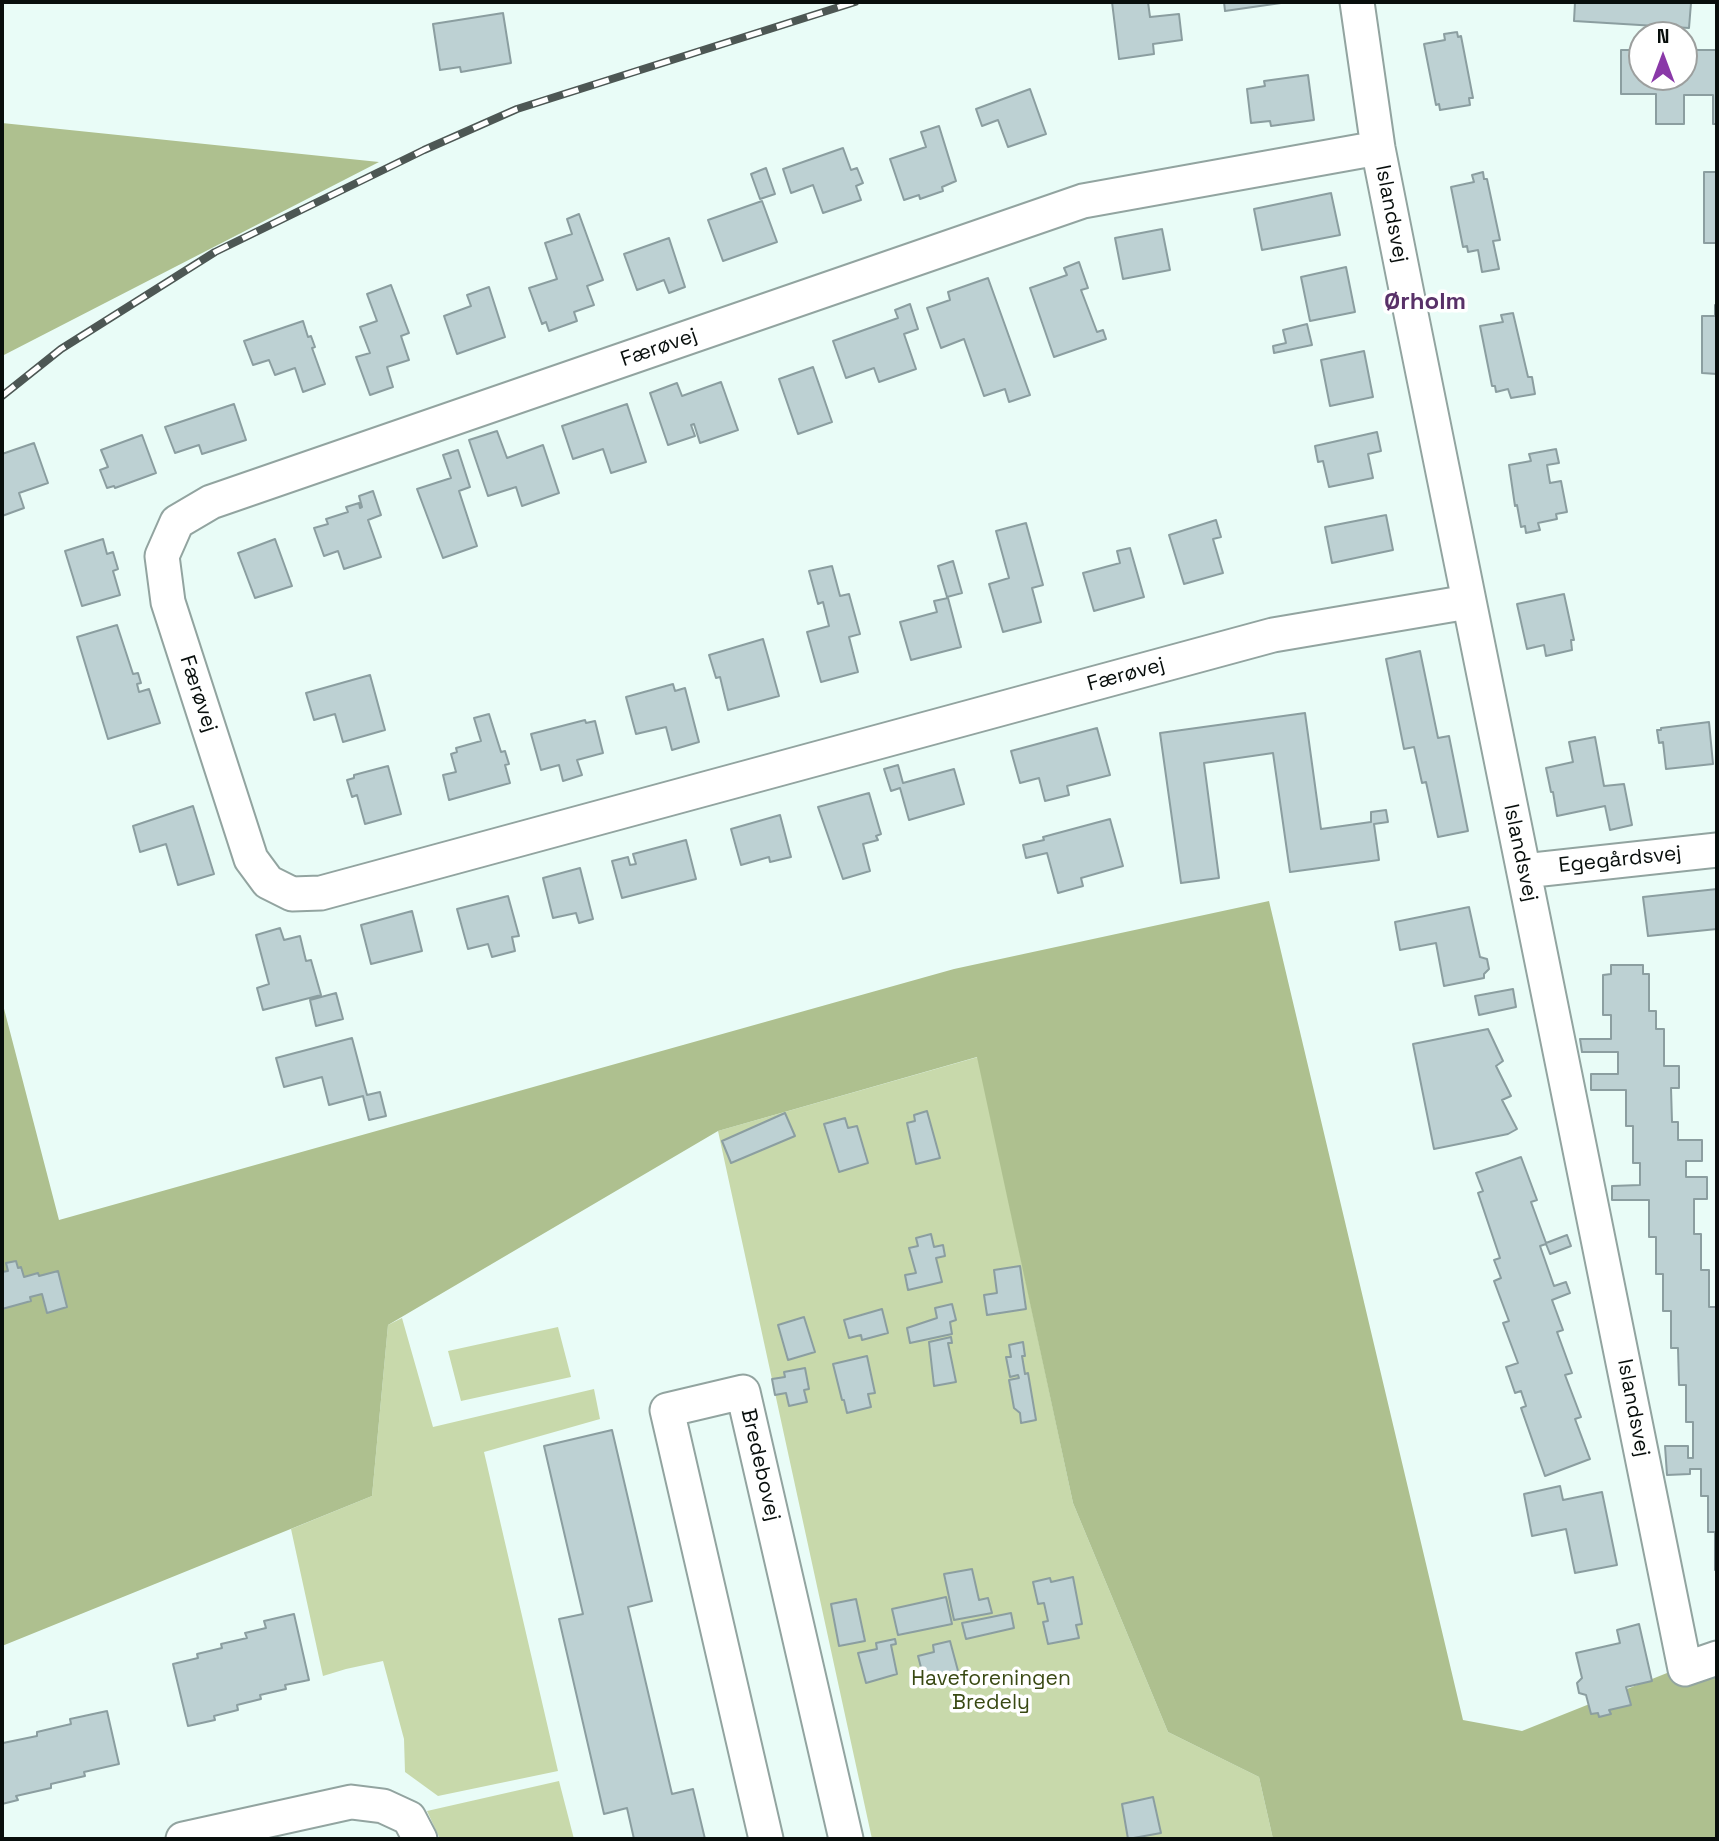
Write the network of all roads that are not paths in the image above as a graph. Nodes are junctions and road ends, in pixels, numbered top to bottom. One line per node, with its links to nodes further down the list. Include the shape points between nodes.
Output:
1 (1357, 2): 2 (street, Islandsvej)
2 (1378, 148): 3 (street, Islandsvej); 3 (street, Færøvej, via 1083,201 211,502 177,522 162,556 168,603 251,859 268,882 292,894 321,893 1273,635)
3 (1468, 603): 5 (street, Islandsvej)
4 (1717, 850): 5 (street, Egegårdsvej)
5 (1524, 871): 6 (street, Islandsvej, via 1685,1669)
6 (1717, 1658)
7 (183, 1839): 8 (street, via 351,1802 383,1806 409,1818)
8 (420, 1839)
9 (766, 1839): 10 (street, Bredebovej, via 667,1410 743,1392)
10 (846, 1839)

